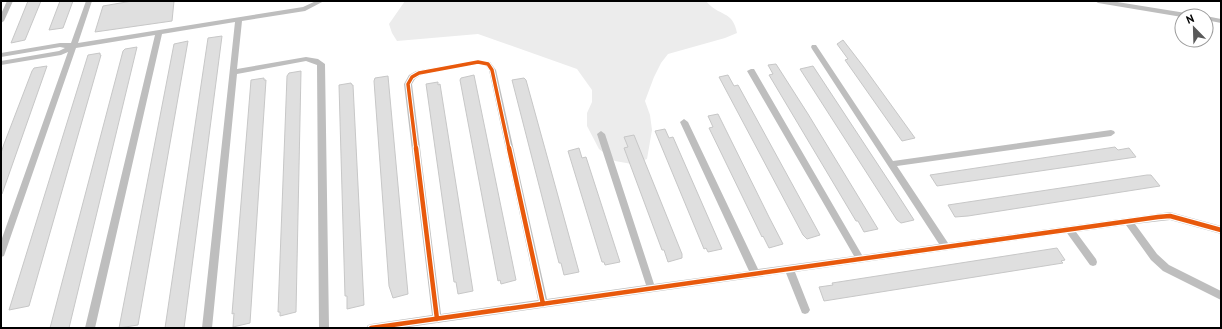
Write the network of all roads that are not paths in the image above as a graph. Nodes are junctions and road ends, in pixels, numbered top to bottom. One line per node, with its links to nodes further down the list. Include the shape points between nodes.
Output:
1 (10, 1): 9 (street)
2 (89, 1): 11 (street)
3 (321, 1): 8 (street, via 305,9)
4 (1098, 1): 6 (street)
5 (1146, 1): 6 (street)
6 (1148, 9): 7 (street)
7 (1174, 13)
8 (239, 20): 10 (street); 16 (street)
9 (1, 21)
10 (158, 32): 11 (street); 35 (street)
11 (75, 46): 13 (street); 14 (street, via 61,53); 25 (street)
12 (814, 47): 20 (street)
13 (1, 55)
14 (1, 63)
15 (750, 71): 26 (street)
16 (234, 72): 36 (street); 37 (street, via 306,59 316,60 321,64)
17 (684, 122): 29 (street)
18 (1111, 133): 20 (street)
19 (601, 134): 30 (street)
20 (891, 164): 24 (street)
21 (1128, 221): 22 (street); 23 (street, via 1170,216); 31 (street, via 1166,268)
22 (1069, 229): 24 (street); 27 (street)
23 (1221, 230)
24 (946, 247): 26 (street)
25 (1, 252)
26 (860, 259): 28 (street)
27 (1093, 262)
28 (789, 269): 29 (street); 33 (street)
29 (755, 273): 30 (street)
30 (652, 288): 32 (street)
31 (1221, 296)
32 (543, 304): 34 (street); 34 (street, via 492,70 488,64 478,62 420,73 412,77 408,84)
33 (805, 310)
34 (436, 319): 38 (street)
35 (90, 328)
36 (206, 328)
37 (324, 328)
38 (372, 328)

